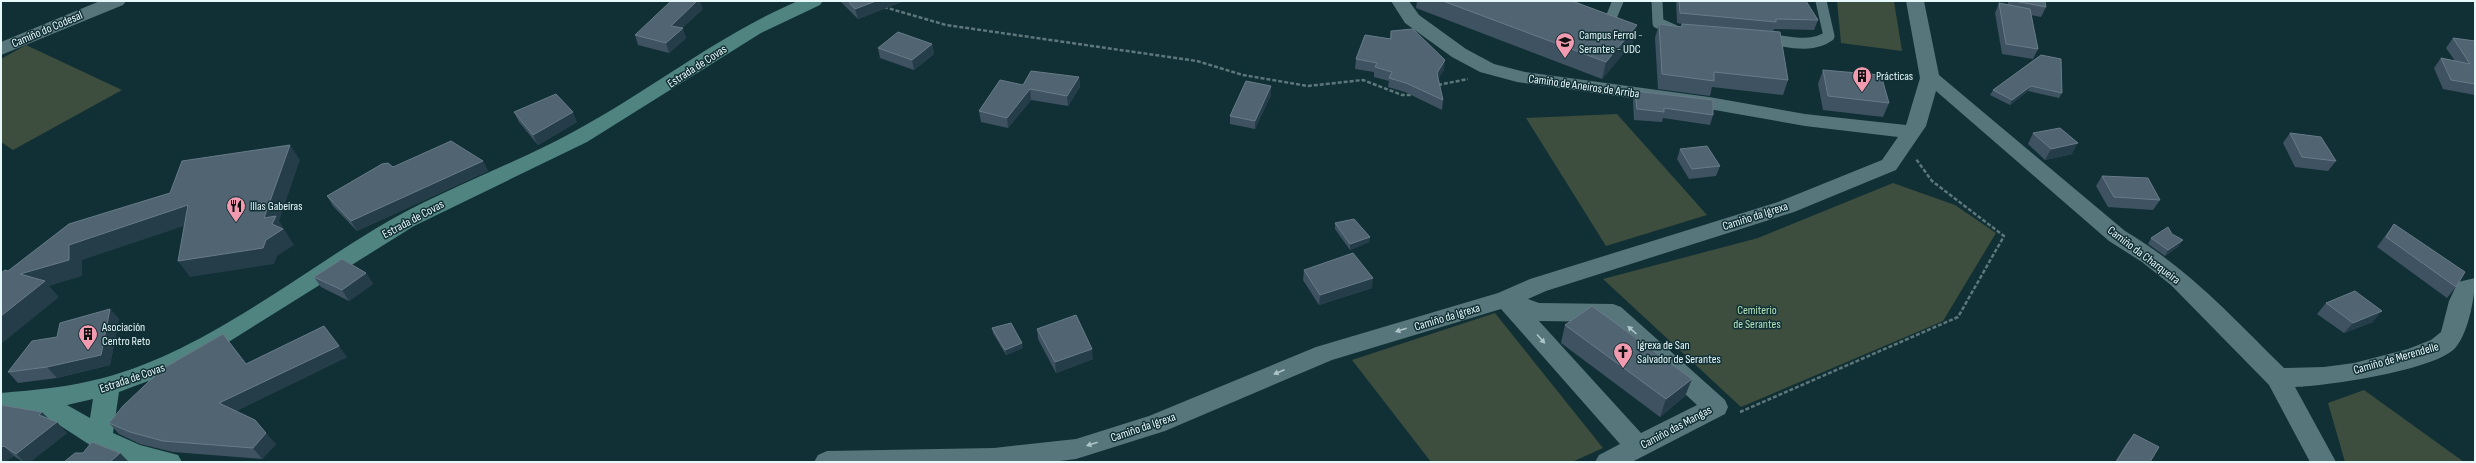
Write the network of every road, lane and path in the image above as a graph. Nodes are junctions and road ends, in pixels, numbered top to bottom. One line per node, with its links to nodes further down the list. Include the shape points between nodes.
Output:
1 (116, 1): 12 (street, Camiño do Codesal)
2 (814, 1): 20 (main road, Estrada de Covas, via 767,23 581,137 397,226 209,345)
3 (1400, 1): 13 (street, Camiño de Aneiros de Arriba, via 1412,19 1430,34)
4 (1618, 1): 9 (lane)
5 (1656, 1): 10 (lane, via 1658,23 1672,30)
6 (1821, 1): 11 (lane, via 1829,36 1825,41 1815,43)
7 (1915, 1): 14 (street, Camiño da Igrexa)
8 (882, 6): 16 (path, via 954,28 1016,34 1197,61 1244,75 1281,82 1308,86 1362,80 1402,96)
9 (1608, 25)
10 (1688, 32)
11 (1760, 38)
12 (1, 49)
13 (1487, 68): 15 (path, via 1473,78); 17 (street, Camiño de Aneiros de Arriba, via 1524,78 1709,103)
14 (1930, 78): 17 (street, Camiño da Igrexa, via 1916,126); 21 (street, Camiño da Charqueira, via 2117,236 2150,256 2178,279)
15 (1437, 85)
16 (1416, 93)
17 (1908, 138): 19 (street, Camiño da Igrexa, via 1889,165 1786,207 1538,285); 24 (path, via 1932,181 2004,236 1958,318)
18 (2475, 286): 21 (street, Camiño de Merendelle, via 2466,288 2461,294 2453,330 2447,343 2434,350 2380,366 2331,376)
19 (1506, 299): 26 (street, one-way to 26); 26 (street, Camiño das Mangas, one-way to 19, via 1716,407 1613,313 1537,312); 29 (street, Camiño da Igrexa, one-way to 29, via 1324,353 1156,424 1076,449 994,458)
20 (156, 370): 22 (main road, Estrada de Covas); 25 (main road)
21 (2278, 378): 31 (street, Camiño da Charqueira)
22 (98, 390): 23 (main road, Estrada de Covas); 25 (main road, via 82,402 82,412)
23 (7, 403): 25 (main road, via 58,412)
24 (1740, 412)
25 (99, 438): 27 (street); 28 (main road, via 136,454)
26 (1638, 447): 30 (street, Camiño das Mangas)
27 (81, 457)
28 (169, 462)
29 (827, 462)
30 (1608, 462)
31 (2323, 462)

